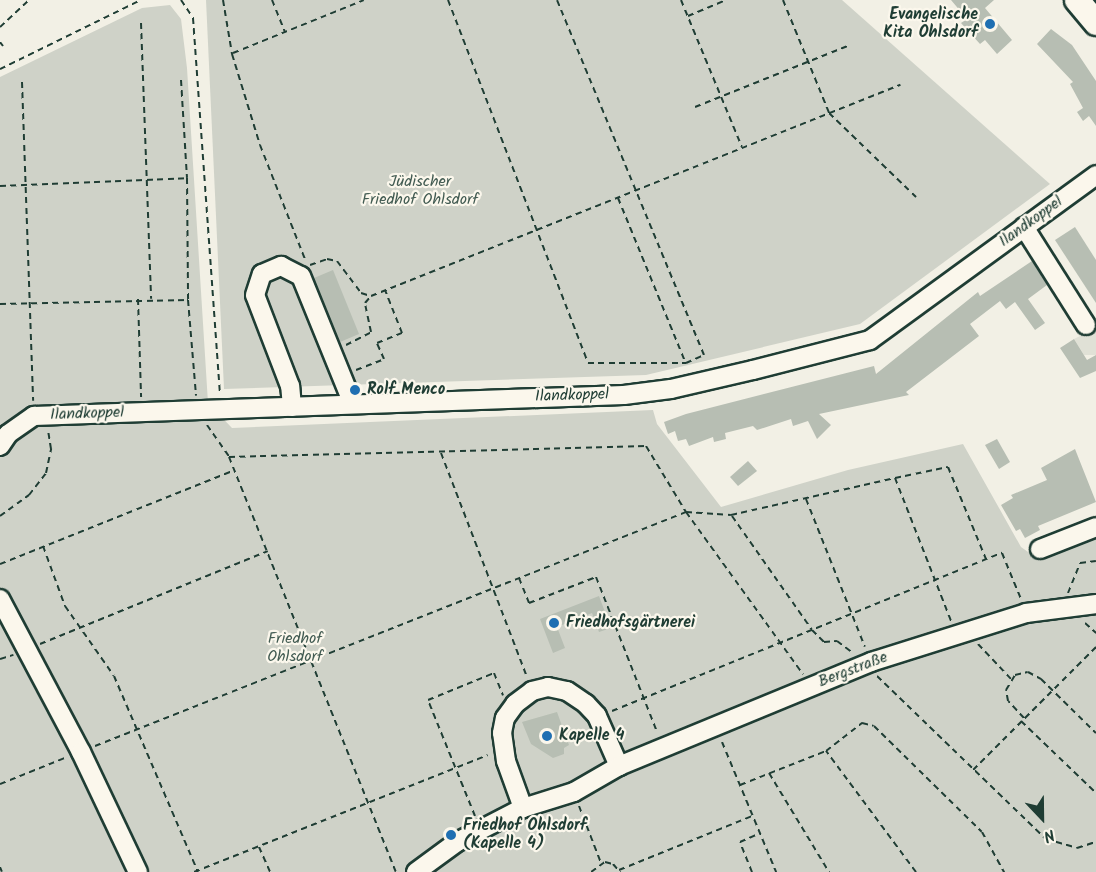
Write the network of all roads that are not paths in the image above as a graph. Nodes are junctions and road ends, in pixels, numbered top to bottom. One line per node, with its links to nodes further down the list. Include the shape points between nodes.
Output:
1 (1077, 0): 2 (main road)
2 (1096, 23)
3 (1096, 175): 4 (street, Ilandkoppel)
4 (1024, 227): 5 (street); 6 (street, Ilandkoppel, via 881,334 862,343 652,392)
5 (1086, 324)
6 (353, 404): 7 (street, Ilandkoppel); 7 (street, via 301,276 281,266 262,274 255,296 290,386)
7 (292, 407): 8 (street, Ilandkoppel, via 40,416 8,434)
8 (0, 446)
9 (1096, 526): 10 (street)
10 (1040, 549)
11 (0, 599): 15 (street, via 81,752)
12 (1096, 604): 13 (street, Bergstraße, via 1026,613 868,663)
13 (619, 766): 14 (street, Bergstraße, via 573,792); 14 (street, via 597,716 567,691 548,687 532,691 510,712 502,733)
14 (523, 808): 16 (street, Bergstraße, via 481,829)
15 (138, 872)
16 (416, 872)

